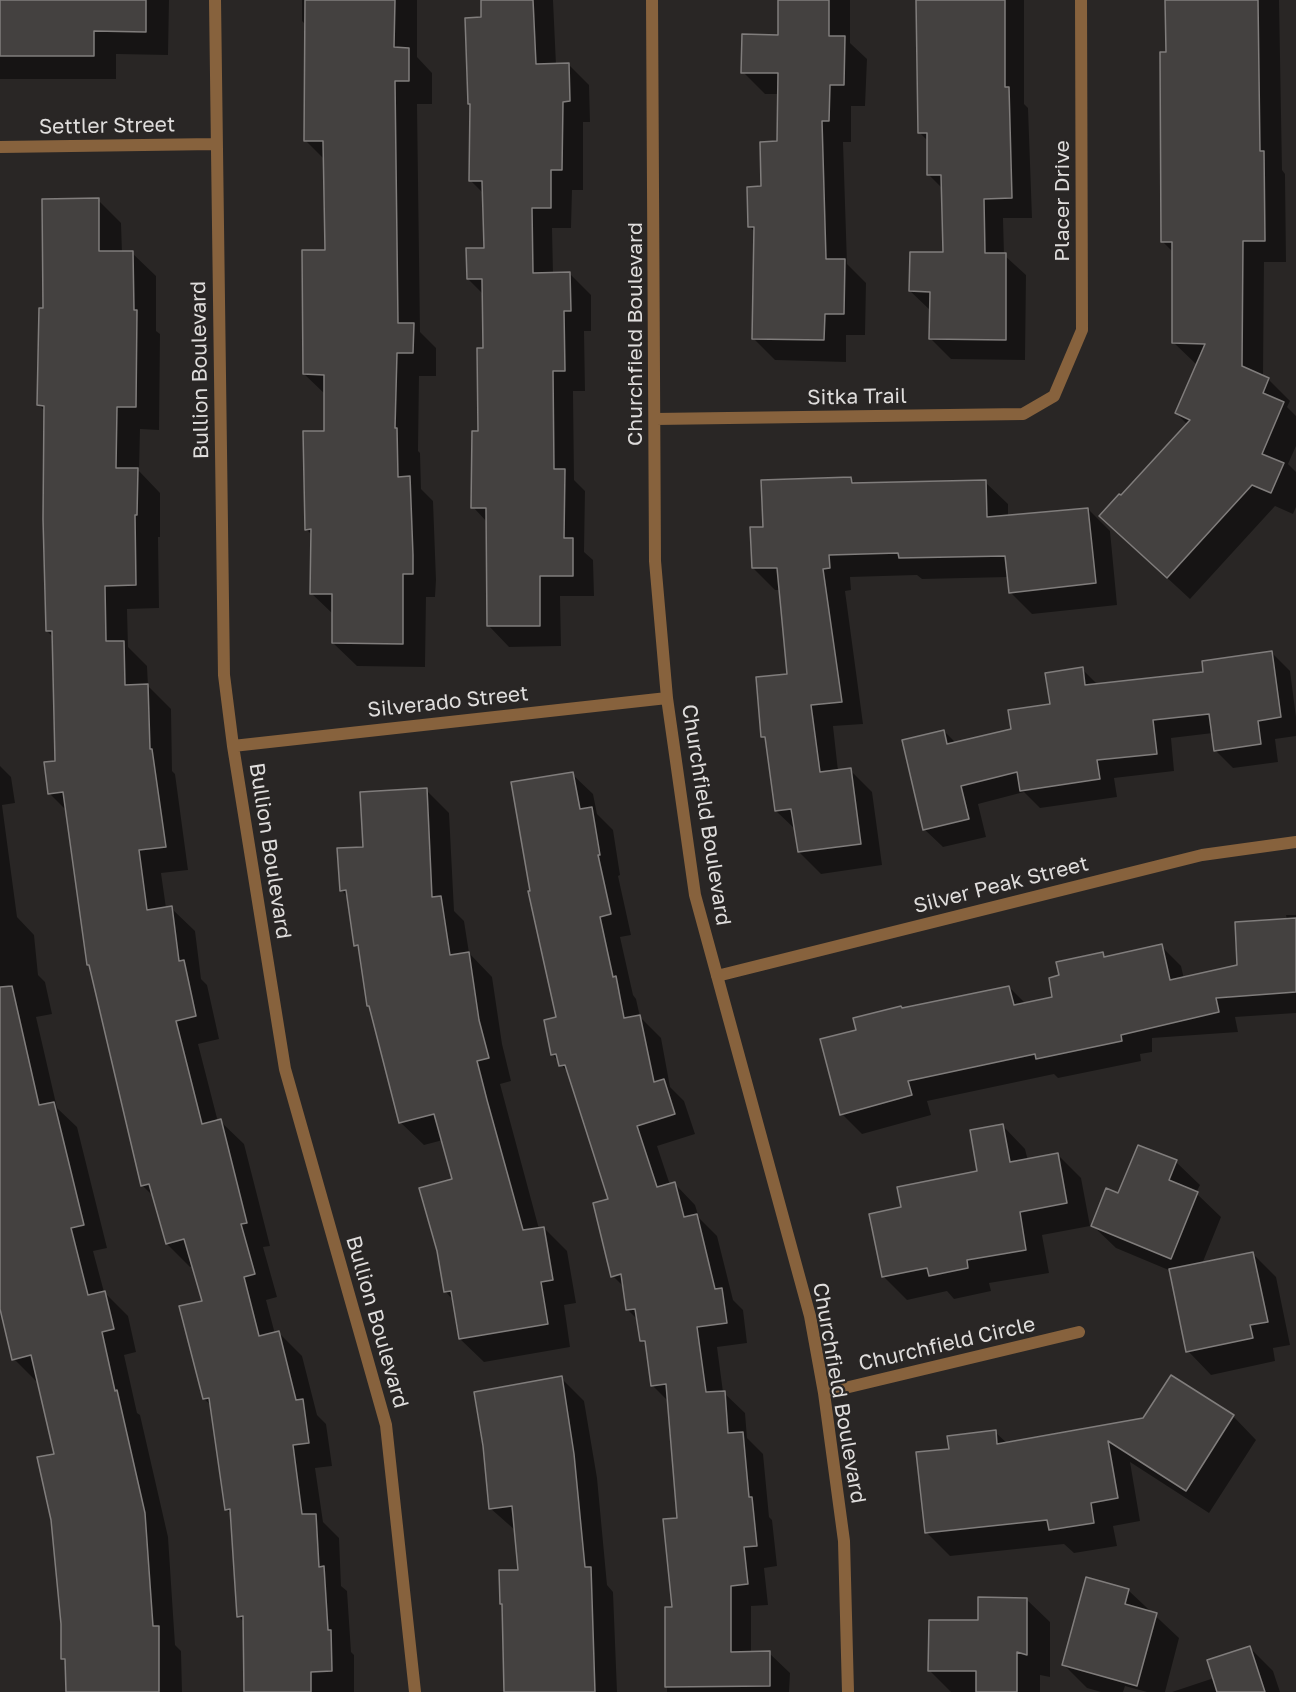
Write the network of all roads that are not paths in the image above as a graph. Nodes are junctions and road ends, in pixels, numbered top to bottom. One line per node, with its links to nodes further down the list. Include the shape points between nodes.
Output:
1 (215, 0): 4 (street, Bullion Boulevard)
2 (652, 0): 7 (street, Churchfield Boulevard)
3 (1081, 0): 6 (street, Placer Drive, via 1082,330)
4 (215, 144): 5 (street, Settler Street); 9 (street, Bullion Boulevard, via 224,675)
5 (0, 147)
6 (1054, 396): 7 (street, Sitka Trail, via 1023,414)
7 (655, 419): 8 (street, Churchfield Boulevard, via 655,561)
8 (667, 698): 9 (street, Silverado Street); 11 (street, Churchfield Boulevard, via 695,895)
9 (233, 746): 14 (street, Bullion Boulevard, via 285,1069 386,1425)
10 (1296, 842): 11 (street, Silver Peak Street, via 1202,855)
11 (717, 976): 13 (street, Churchfield Boulevard, via 810,1316)
12 (1079, 1332): 13 (street, Churchfield Circle)
13 (824, 1393): 15 (street, Churchfield Boulevard, via 844,1541)
14 (415, 1692)
15 (848, 1692)

